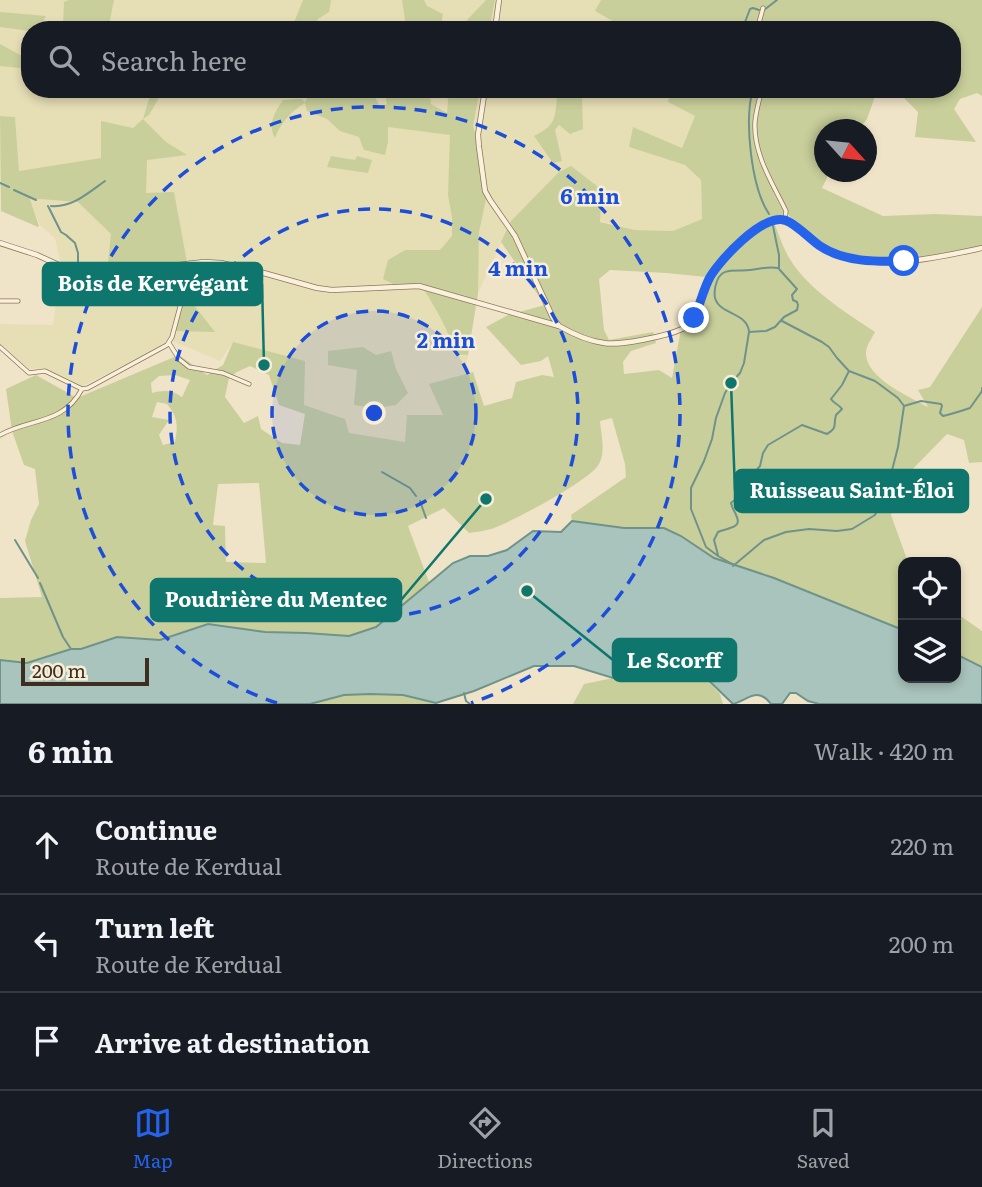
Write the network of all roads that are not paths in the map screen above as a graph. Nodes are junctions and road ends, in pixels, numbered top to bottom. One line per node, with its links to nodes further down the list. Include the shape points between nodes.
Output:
1 (499, 0): 3 (street)
2 (763, 8): 4 (street)
3 (496, 21)
4 (759, 21)
5 (484, 98): 13 (street, via 478,135 486,194 515,236)
6 (760, 98): 7 (street, via 755,137 786,211)
7 (785, 220): 9 (street, via 828,250 859,259 904,261); 13 (street, via 768,222 732,251 706,285 694,318 681,329 606,344)
8 (0, 243): 10 (street, via 84,272)
9 (982, 248)
10 (190, 264): 13 (street, via 220,263 332,290 419,286); 14 (street)
11 (0, 301): 12 (street)
12 (18, 301)
13 (559, 326)
14 (169, 343): 16 (street, via 189,367); 17 (street)
15 (0, 347): 17 (street, via 29,373 45,371)
16 (249, 384)
17 (82, 389): 18 (street, via 61,413)
18 (0, 436)

